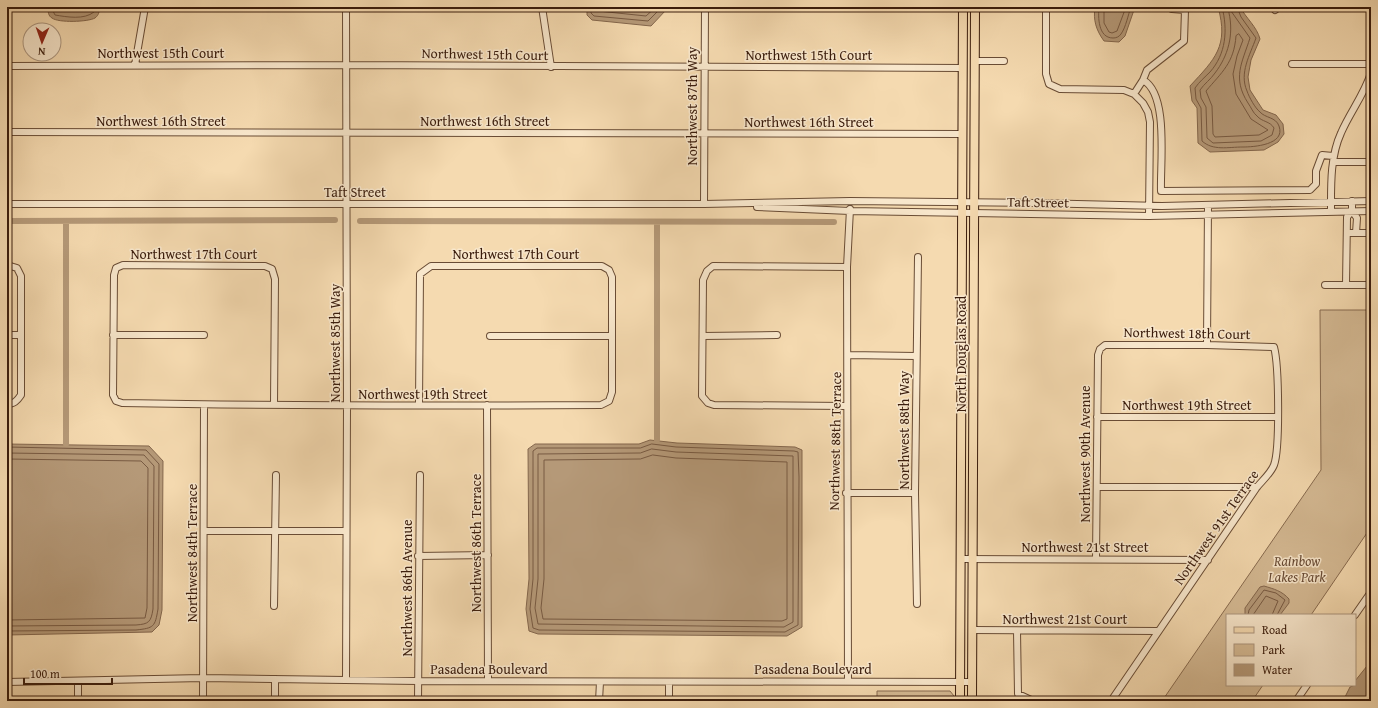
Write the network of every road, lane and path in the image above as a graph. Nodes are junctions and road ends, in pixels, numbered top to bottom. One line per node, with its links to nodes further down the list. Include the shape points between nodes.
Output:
1 (145, 7): 13 (street)
2 (346, 7): 14 (street, Northwest 85th Way)
3 (542, 7): 16 (street)
4 (705, 7): 17 (street, Northwest 87th Way)
5 (963, 7): 18 (main road, North Douglas Road)
6 (975, 7): 9 (main road, North Douglas Road)
7 (1046, 7): 21 (street, via 1046,74 1049,84 1060,89 1118,90)
8 (1172, 9): 20 (street, via 1185,10 1184,41 1147,70)
9 (974, 61): 10 (street); 24 (main road, North Douglas Road)
10 (1004, 61)
11 (1292, 64): 12 (street)
12 (1371, 64)
13 (135, 65): 14 (street, Northwest 15th Court); 15 (street, Northwest 15th Court)
14 (346, 65): 16 (street, Northwest 15th Court); 26 (street, Northwest 85th Way)
15 (7, 66)
16 (551, 66): 17 (street, Northwest 15th Court)
17 (704, 67): 18 (street, Northwest 15th Court); 27 (street, Northwest 87th Way)
18 (963, 72): 24 (main road, via 969,92 969,118); 28 (main road, North Douglas Road)
19 (1371, 73): 22 (street)
20 (1143, 80): 21 (street); 29 (street, via 1153,89 1161,120 1160,191 1310,190 1316,184 1316,171 1322,156)
21 (1134, 94): 41 (street, via 1143,103 1149,117)
22 (1363, 94): 23 (street); 29 (street, via 1342,131)
23 (1371, 96)
24 (974, 126): 37 (main road, North Douglas Road)
25 (7, 132): 26 (street, Northwest 16th Street)
26 (346, 133): 27 (street, Northwest 16th Street); 35 (street, Northwest 85th Way)
27 (705, 133): 28 (street, Northwest 16th Street); 39 (street, Northwest 87th Way)
28 (963, 134): 36 (main road, North Douglas Road)
29 (1333, 159): 30 (street); 33 (street)
30 (1371, 162)
31 (1371, 200): 34 (street, Taft Street)
32 (850, 201): 36 (street, Taft Street); 39 (street, Taft Street); 42 (street, Northwest 88th Terrace)
33 (1331, 201): 34 (street, Taft Street); 40 (street, Taft Street); 44 (street)
34 (1352, 201): 45 (street)
35 (347, 203): 38 (street, Taft Street); 39 (street, Taft Street); 77 (street, Northwest 85th Way)
36 (963, 203): 37 (street, Taft Street); 46 (main road, North Douglas Road)
37 (974, 203): 41 (street, Taft Street); 47 (main road, North Douglas Road)
38 (7, 204)
39 (704, 204): 42 (street, Taft Street)
40 (1208, 205): 41 (street, Taft Street); 48 (street)
41 (1149, 206): 49 (street)
42 (850, 211): 46 (street, Taft Street); 55 (street, Northwest 88th Terrace)
43 (1371, 211): 45 (street, Taft Street)
44 (1331, 212): 45 (street, Taft Street); 48 (street, Taft Street)
45 (1352, 212): 50 (street, via 1347,217); 51 (street, via 1357,218)
46 (963, 213): 47 (street, Taft Street); 92 (main road, North Douglas Road)
47 (974, 213): 49 (street, Taft Street); 94 (main road, North Douglas Road)
48 (1208, 215): 49 (street, Taft Street); 67 (street)
49 (1149, 216)
50 (1347, 233): 51 (street); 57 (street)
51 (1356, 233): 52 (street)
52 (1371, 233)
53 (918, 257): 71 (street, Northwest 88th Way)
54 (7, 265): 60 (street, via 17,268 22,276)
55 (847, 267): 66 (street, via 713,266 706,271 703,280); 70 (street, Northwest 88th Terrace)
56 (1325, 285): 57 (street)
57 (1346, 285): 58 (street)
58 (1371, 285)
59 (7, 335): 60 (street)
60 (21, 335): 72 (street, via 21,395 12,404)
61 (113, 335): 62 (street); 73 (street, Northwest 17th Court, via 114,274 116,268 122,265 265,266 272,269 275,279); 74 (street, Northwest 19th Street, via 113,395 116,401)
62 (204, 335)
63 (777, 335): 66 (street)
64 (490, 336): 65 (street)
65 (612, 336): 75 (street, Northwest 17th Court, via 612,277 609,270 602,266 431,266 420,274); 76 (street, Northwest 19th Street, via 612,392 609,400 601,405)
66 (703, 336): 78 (street, via 702,396 708,403)
67 (1208, 345): 68 (street, Northwest 18th Court); 69 (street, Northwest 18th Court, via 1105,345)
68 (1274, 348): 80 (street, Northwest 91st Terrace, via 1277,358)
69 (1100, 349): 79 (street, Northwest 90th Avenue)
70 (848, 355): 71 (street); 78 (street, Northwest 88th Terrace)
71 (916, 356): 86 (street, Northwest 88th Way)
72 (7, 404)
73 (274, 404): 74 (street, Northwest 19th Street); 77 (street, Northwest 19th Street)
74 (204, 405): 88 (street, Northwest 84th Terrace)
75 (419, 405): 76 (street, Northwest 19th Street); 77 (street, Northwest 19th Street)
76 (487, 405): 90 (street, Northwest 86th Terrace)
77 (347, 406): 89 (street, Northwest 85th Way)
78 (846, 406): 85 (street, Northwest 88th Terrace)
79 (1097, 417): 80 (street, Northwest 19th Street); 83 (street, Northwest 90th Avenue)
80 (1277, 417): 84 (street, Northwest 91st Terrace, via 1277,456 1274,467)
81 (276, 475): 87 (street)
82 (420, 475): 91 (street, Northwest 86th Avenue)
83 (1098, 487): 84 (street); 93 (street, Northwest 90th Avenue)
84 (1257, 487): 95 (street, Northwest 91st Terrace)
85 (846, 493): 86 (street); 109 (street, Northwest 88th Terrace)
86 (915, 493): 97 (street, Northwest 88th Way)
87 (274, 530): 88 (street); 89 (street); 98 (street)
88 (205, 531): 103 (street, Northwest 84th Terrace)
89 (345, 531): 105 (street, Northwest 85th Way)
90 (488, 555): 91 (street); 108 (street, Northwest 86th Terrace)
91 (418, 556): 107 (street, Northwest 86th Avenue)
92 (961, 559): 94 (street, Northwest 21st Street); 110 (main road, North Douglas Road)
93 (1096, 559): 94 (street, Northwest 21st Street); 95 (street, Northwest 21st Street)
94 (972, 560): 100 (main road, North Douglas Road)
95 (1208, 560): 102 (street, Northwest 91st Terrace)
96 (1371, 592): 99 (street)
97 (917, 604)
98 (274, 606)
99 (1356, 614)
100 (972, 630): 101 (street, Northwest 21st Court); 114 (main road, North Douglas Road)
101 (1017, 631): 102 (street, Northwest 21st Court); 124 (street, via 1018,694 1031,700)
102 (1158, 631): 125 (street, Northwest 91st Terrace)
103 (203, 678): 104 (street, Pasadena Boulevard); 106 (street, Pasadena Boulevard); 117 (street, Northwest 84th Terrace)
104 (275, 679): 105 (street, Pasadena Boulevard); 118 (street)
105 (346, 680): 107 (street, Pasadena Boulevard)
106 (78, 681): 111 (street, Pasadena Boulevard); 116 (street)
107 (418, 681): 108 (street, Pasadena Boulevard); 119 (street, Northwest 86th Avenue)
108 (488, 681): 112 (street, Pasadena Boulevard)
109 (848, 681): 110 (street, Pasadena Boulevard); 113 (street, Pasadena Boulevard)
110 (960, 681): 114 (street, Pasadena Boulevard); 122 (main road, North Douglas Road)
111 (7, 682)
112 (600, 682): 113 (street, Pasadena Boulevard); 120 (street)
113 (669, 682): 121 (street)
114 (972, 682): 123 (main road, North Douglas Road)
115 (1306, 686): 126 (street)
116 (78, 701)
117 (203, 701)
118 (275, 701)
119 (418, 701)
120 (599, 701)
121 (669, 701)
122 (960, 701)
123 (972, 701)
124 (1082, 701)
125 (1111, 701)
126 (1296, 701)

